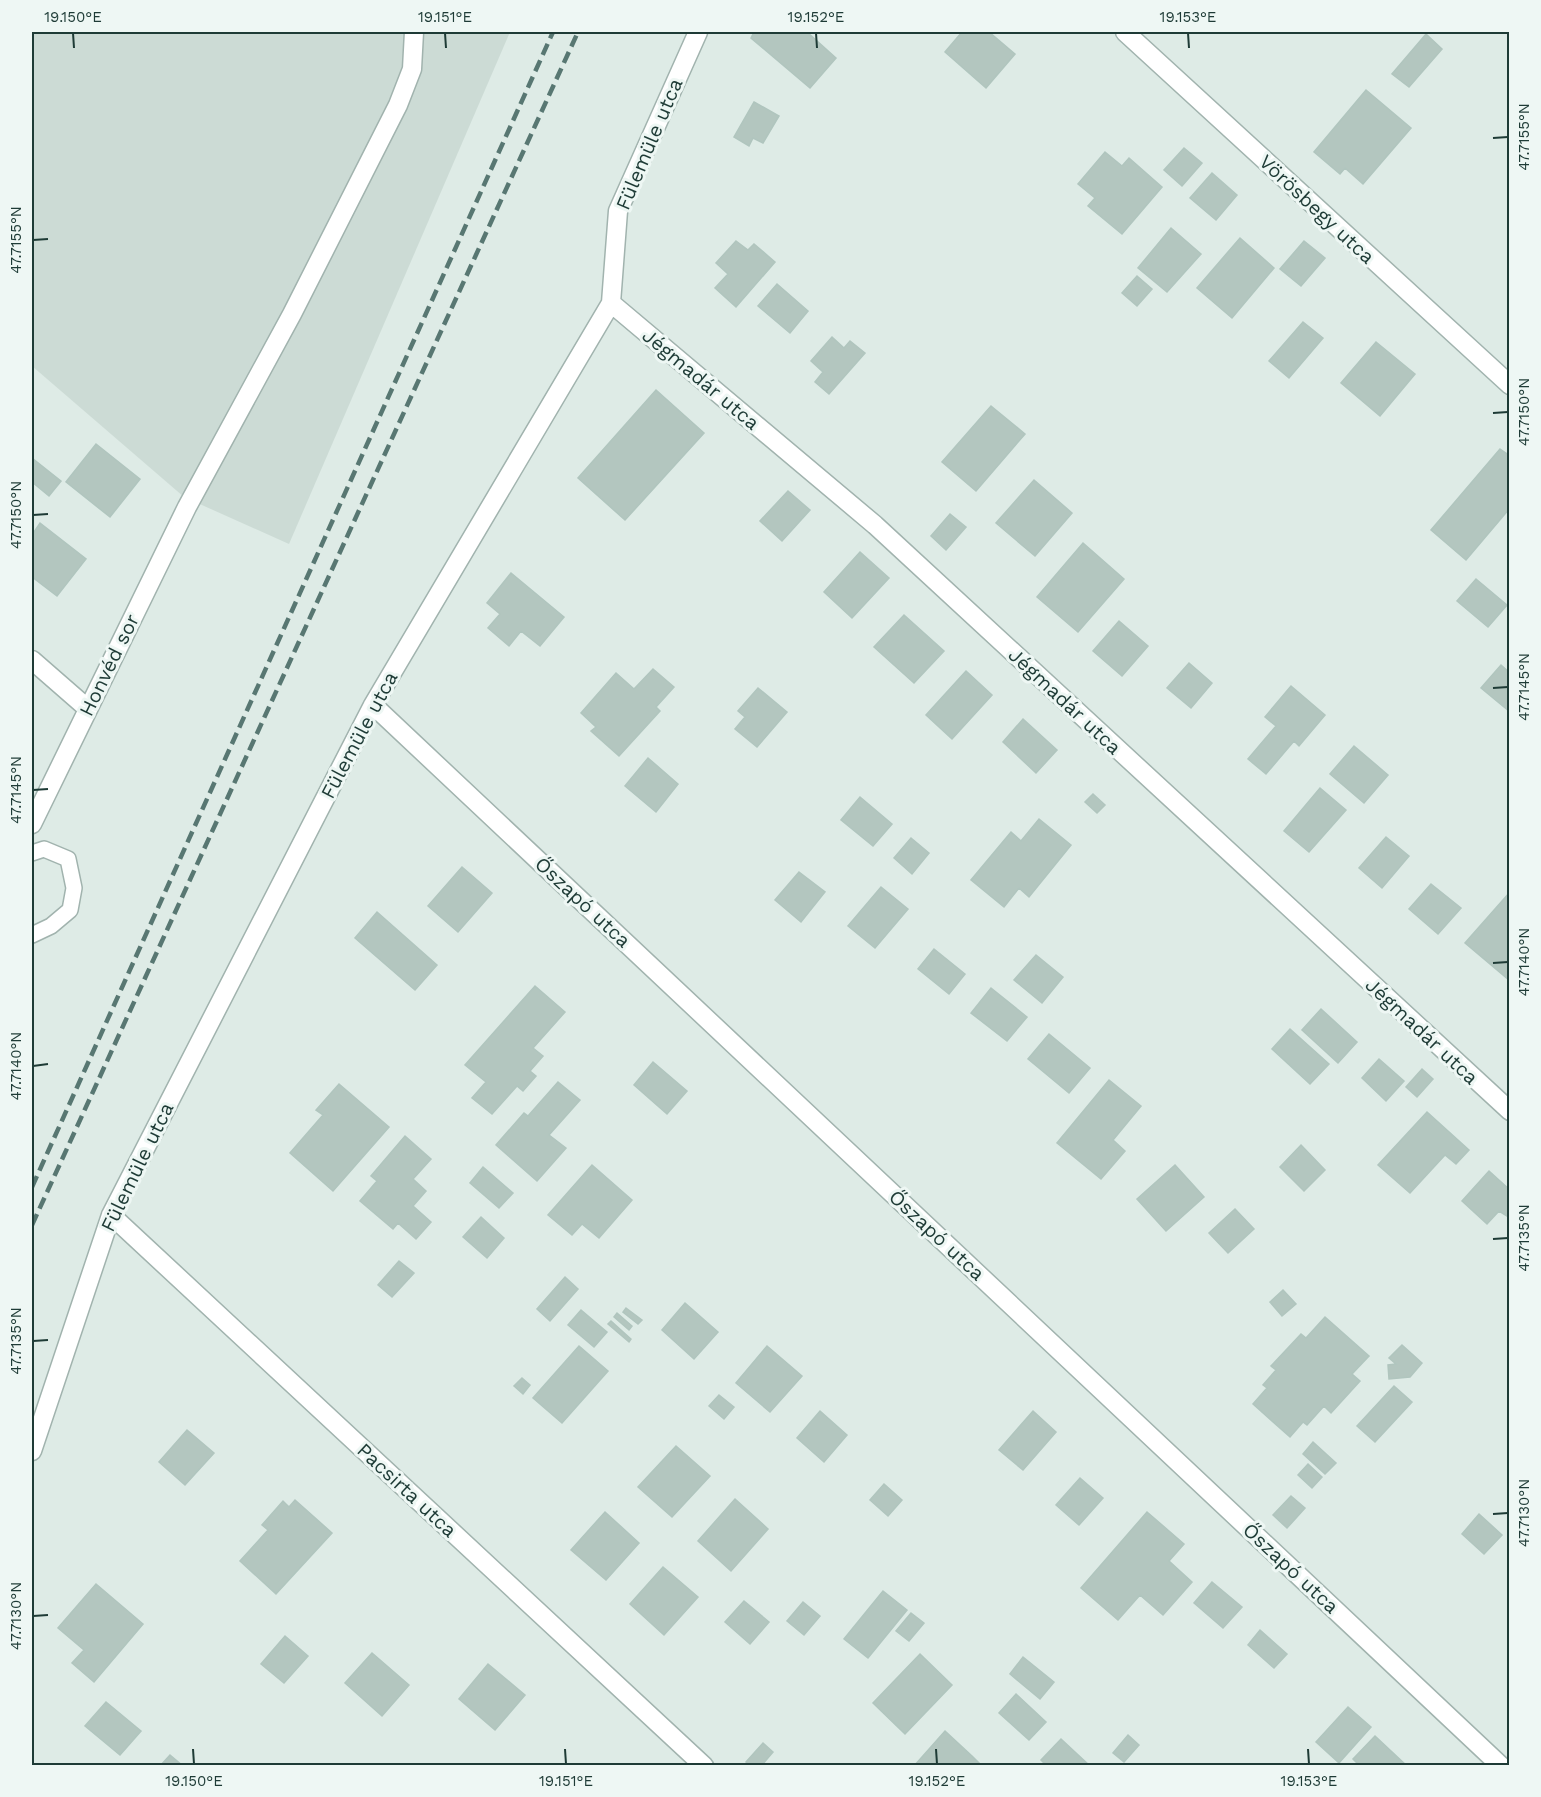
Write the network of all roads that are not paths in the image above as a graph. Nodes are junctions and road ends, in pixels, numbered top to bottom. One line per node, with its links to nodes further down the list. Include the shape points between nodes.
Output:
1 (414, 32): 8 (street, Honvéd sor, via 412,69 398,105 292,314 187,507)
2 (698, 32): 4 (street, Fülemüle utca, via 618,211)
3 (1125, 32): 5 (street, Vörösbegy utca)
4 (611, 303): 7 (street, Fülemüle utca); 12 (street, Jégmadár utca, via 875,525)
5 (1509, 385)
6 (32, 660): 8 (street)
7 (373, 705): 13 (street, Fülemüle utca); 16 (street, Őszapó utca)
8 (87, 708): 9 (street, Honvéd sor)
9 (32, 824)
10 (32, 853): 11 (lane, via 44,849 68,859 75,888 70,910)
11 (32, 936)
12 (1509, 1111)
13 (111, 1215): 14 (street, Fülemüle utca); 15 (street, Pacsirta utca)
14 (32, 1451)
15 (704, 1766)
16 (1501, 1766)

